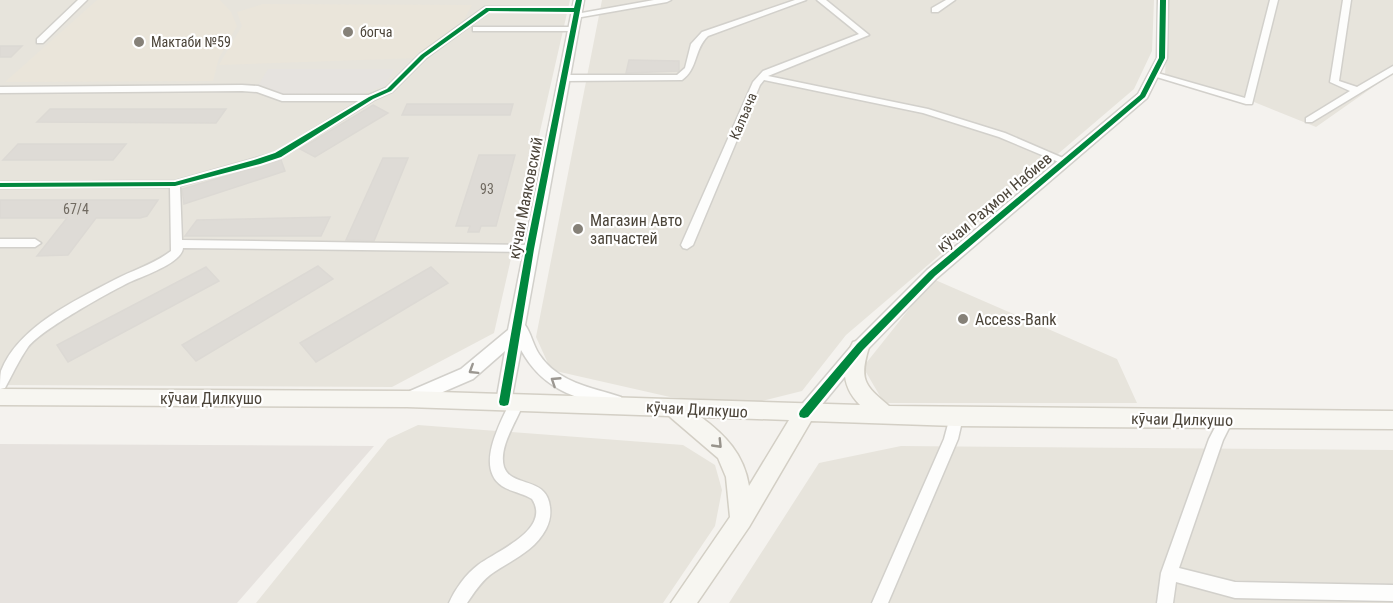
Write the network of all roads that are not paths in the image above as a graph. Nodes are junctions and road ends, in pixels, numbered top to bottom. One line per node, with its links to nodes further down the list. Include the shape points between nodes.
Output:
1 (83, 0): 13 (street)
2 (667, 0): 11 (street)
3 (802, 0): 17 (street, via 705,34 694,46 694,56 679,78)
4 (821, 0): 16 (street, Калъача, via 866,35)
5 (951, 0): 10 (street)
6 (1163, 0): 15 (street, кӯчаи Раҳмон Набиев, via 1162,58)
7 (1274, 0): 15 (street, via 1249,102)
8 (1347, 0): 19 (street, via 1334,82)
9 (490, 5): 11 (street); 20 (street, via 423,56 389,90)
10 (935, 10)
11 (577, 14): 12 (street); 17 (street, кӯчаи Маяковский)
12 (476, 29)
13 (40, 41)
14 (1393, 69): 19 (street)
15 (1154, 75): 22 (street, кӯчаи Раҳмон Набиев, via 1143,96)
16 (762, 77): 22 (street, via 925,111 1002,135); 28 (street, Калъача)
17 (564, 78): 29 (street, кӯчаи Маяковский)
18 (0, 90): 20 (street, via 242,88 282,98)
19 (1356, 90): 21 (street)
20 (370, 98): 23 (street, via 278,155)
21 (1309, 120)
22 (1065, 161): 31 (street, кӯчаи Раҳмон Набиев, via 932,274)
23 (174, 184): 24 (street); 27 (street)
24 (0, 185)
25 (0, 243): 26 (street)
26 (35, 243)
27 (179, 244): 29 (street); 32 (street, via 177,252 167,260 118,283 54,320 25,342)
28 (687, 245)
29 (530, 249): 30 (street, кӯчаи Маяковский)
30 (518, 328): 34 (street, one-way to 34, via 467,374); 35 (street, кӯчаи Маяковский); 36 (street, one-way to 30, via 568,389 544,374)
31 (860, 347): 38 (street, кӯчаи Раҳмон Набиев); 39 (main road, via 852,369 854,384)
32 (0, 384)
33 (0, 397): 34 (main road, кӯчаи Дилкушо)
34 (407, 399): 35 (main road, кӯчаи Дилкушо)
35 (511, 402): 36 (main road, кӯчаи Дилкушо); 46 (street, via 496,466 512,485 537,492 544,501 543,521 509,557 477,576)
36 (630, 406): 37 (main road, кӯчаи Дилкушо)
37 (673, 408): 38 (main road, кӯчаи Дилкушо); 43 (main road, one-way to 43, via 718,443 734,462)
38 (804, 414): 39 (main road, кӯчаи Дилкушо); 43 (main road, кӯчаи Раҳмон Набиев)
39 (885, 415): 40 (main road, кӯчаи Дилкушо)
40 (956, 417): 41 (main road, кӯчаи Дилкушо); 48 (street, via 951,440)
41 (1226, 420): 42 (main road, кӯчаи Дилкушо); 44 (street)
42 (1393, 420)
43 (741, 520): 47 (main road, кӯчаи Раҳмон Набиев)
44 (1169, 573): 45 (street, via 1235,590); 49 (street)
45 (1393, 593)
46 (457, 603)
47 (683, 603)
48 (880, 603)
49 (1165, 603)

